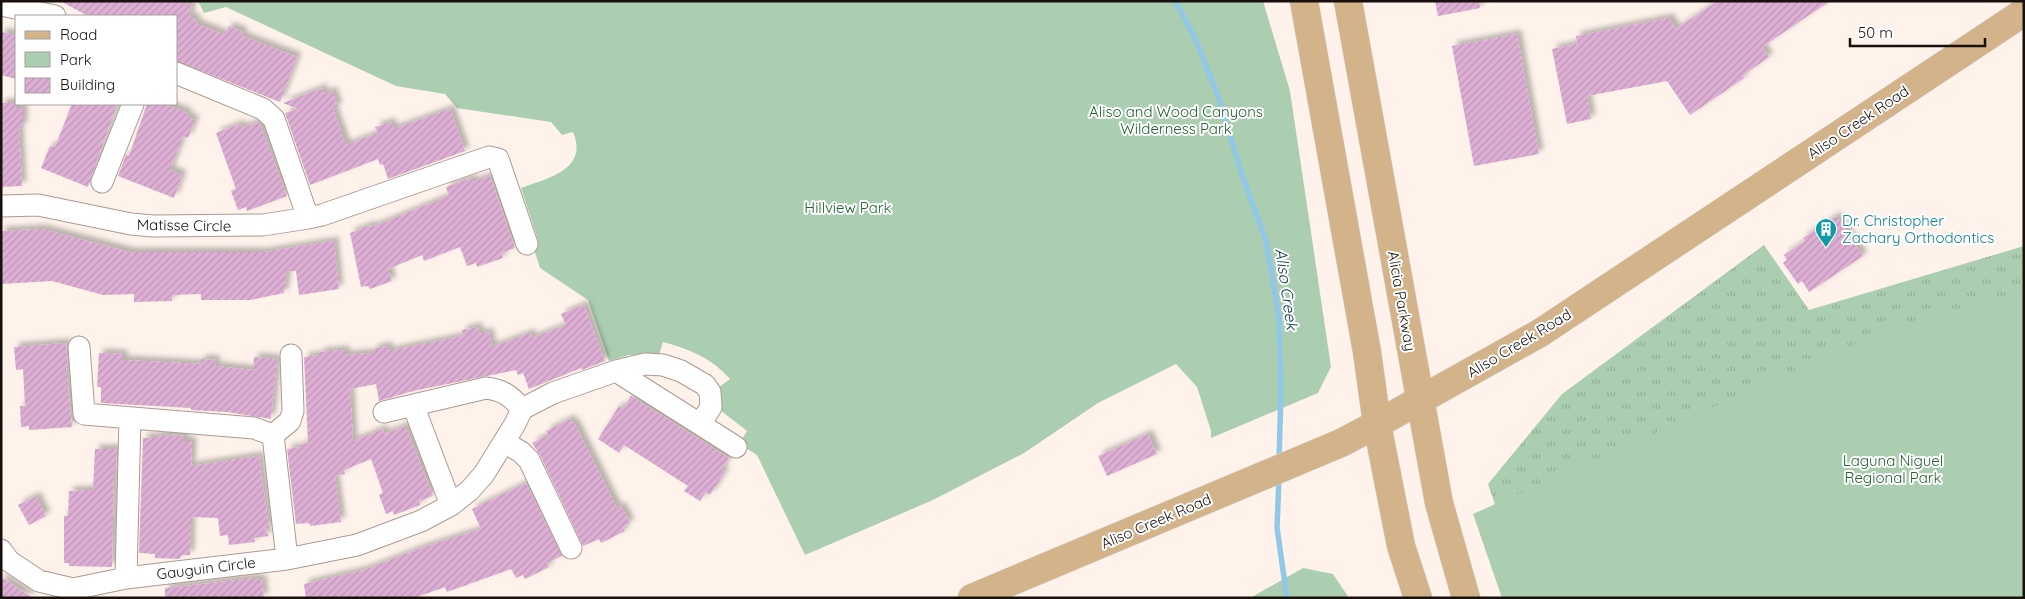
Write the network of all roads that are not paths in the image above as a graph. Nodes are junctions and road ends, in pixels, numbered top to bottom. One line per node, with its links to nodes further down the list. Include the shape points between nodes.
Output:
1 (1304, 1): 21 (main road)
2 (1348, 1): 15 (main road, Alicia Parkway)
3 (1, 5): 5 (street)
4 (2024, 12): 15 (main road, Aliso Creek Road, via 1540,333)
5 (50, 15)
6 (178, 74): 10 (street, via 263,109 274,119)
7 (133, 105): 8 (street)
8 (102, 182)
9 (1, 206): 10 (street, Matisse Circle, via 38,205 153,226 263,225)
10 (308, 218): 11 (street, Matisse Circle, via 489,157 498,159)
11 (527, 244)
12 (79, 347): 19 (street, via 84,414)
13 (291, 355): 22 (street, via 293,411 290,421)
14 (616, 371): 17 (street, via 553,393); 20 (street); 20 (street, via 645,364 664,365 705,385 710,392 711,407)
15 (1420, 400): 21 (main road, Aliso Creek Road); 32 (main road, Alicia Parkway, via 1439,503)
16 (413, 405): 17 (street, via 486,388 501,390); 18 (street); 25 (street)
17 (522, 409): 23 (street, Gauguin Circle)
18 (384, 412)
19 (130, 418): 22 (street, via 254,428); 29 (street)
20 (700, 424): 24 (street)
21 (1377, 424): 30 (main road, Aliso Creek Road, via 1354,437); 31 (main road, via 1401,546)
22 (273, 434): 28 (street)
23 (504, 442): 25 (street, Gauguin Circle, via 484,474); 26 (street, via 529,460)
24 (736, 447)
25 (451, 505): 28 (street, Gauguin Circle, via 421,521 357,545)
26 (571, 548)
27 (1, 550): 29 (street, Gauguin Circle, via 9,560 39,581 73,589)
28 (287, 559): 29 (street, Gauguin Circle)
29 (126, 578)
30 (972, 598)
31 (1418, 598)
32 (1466, 598)

